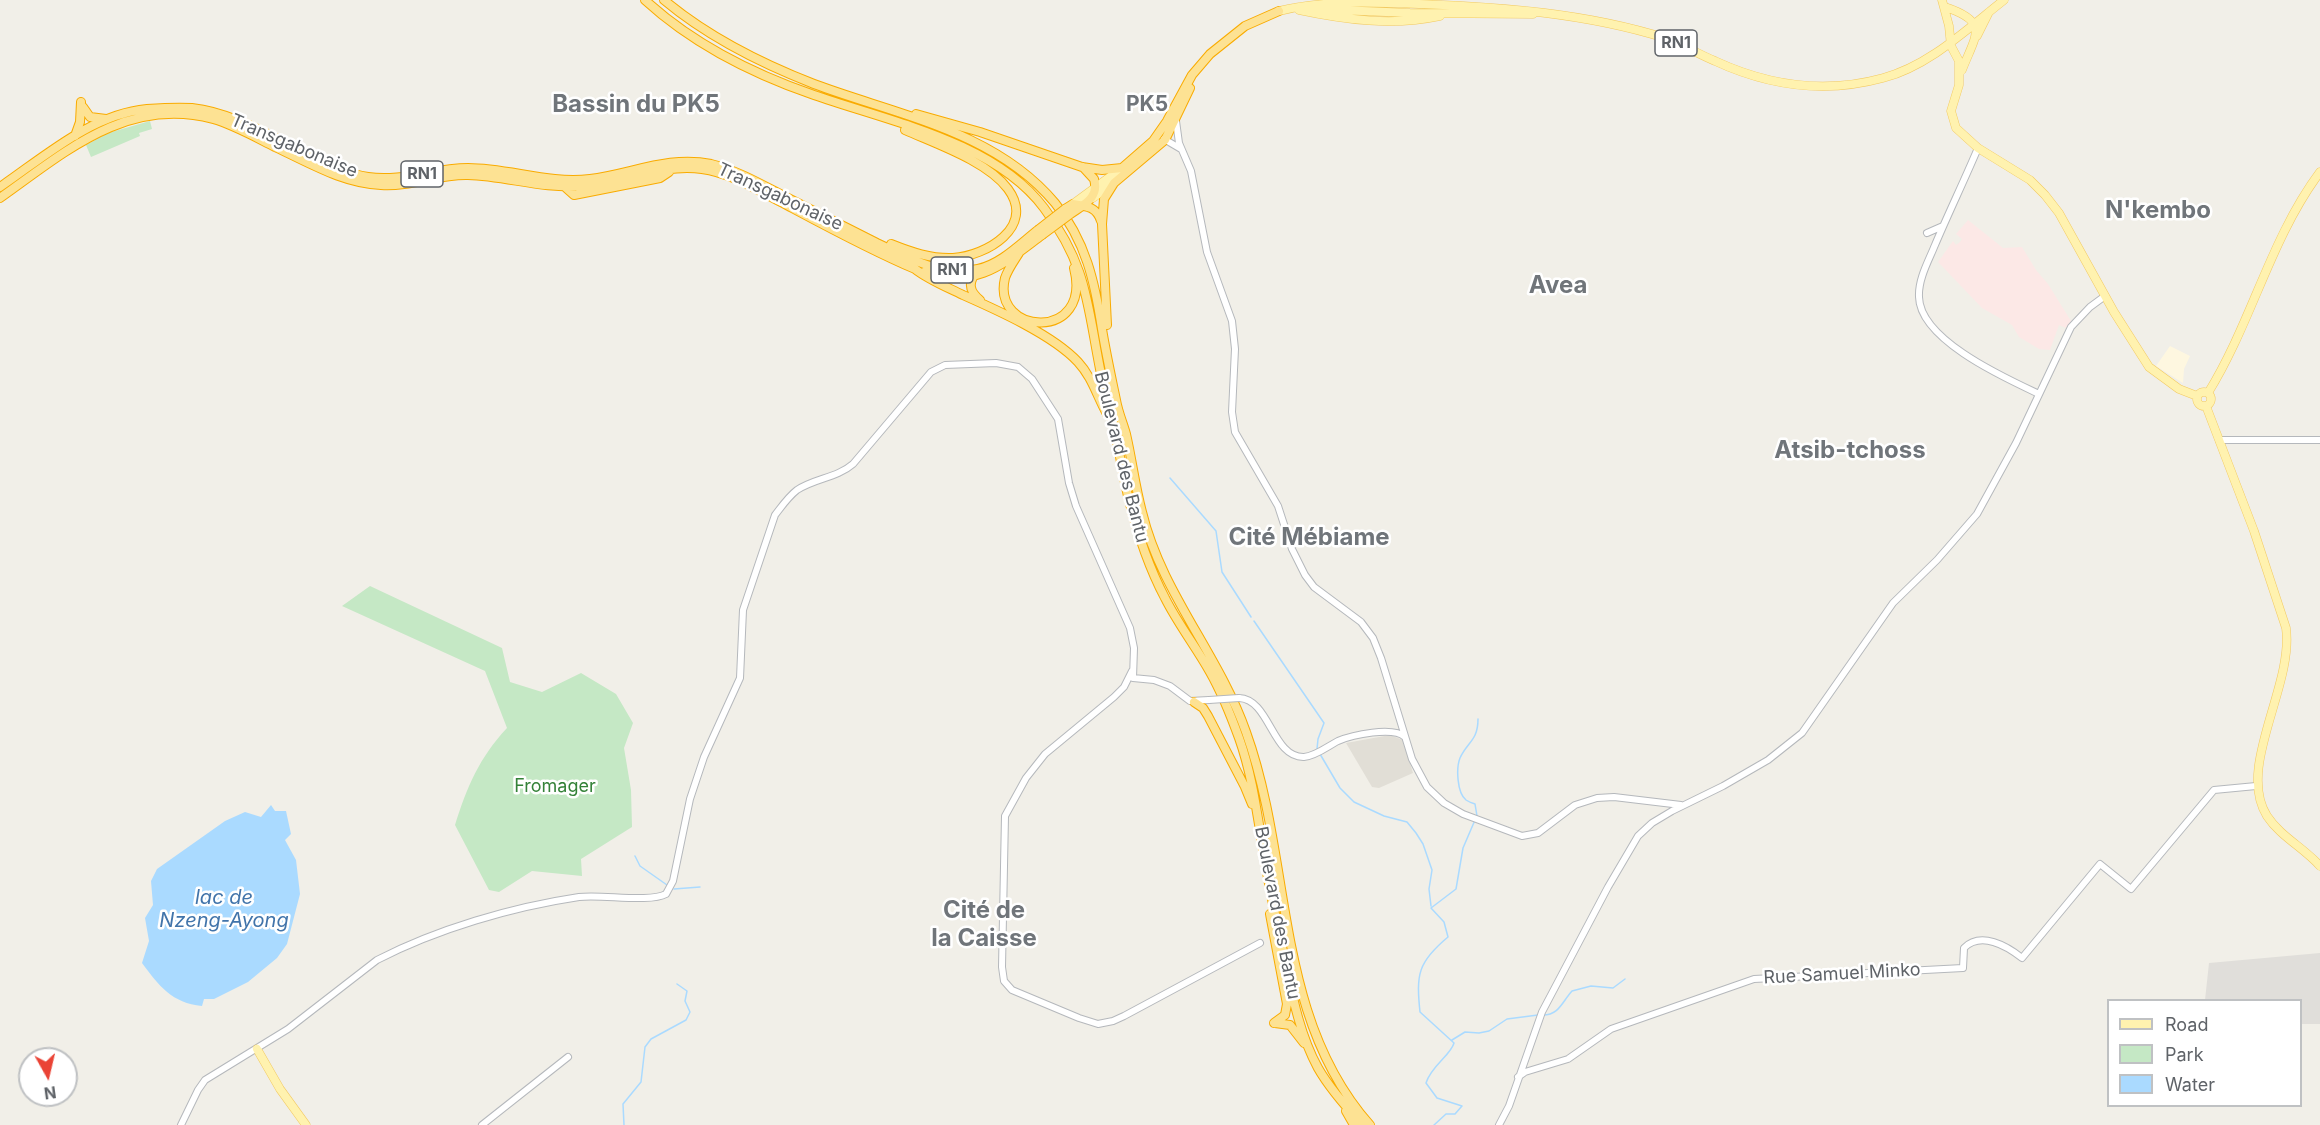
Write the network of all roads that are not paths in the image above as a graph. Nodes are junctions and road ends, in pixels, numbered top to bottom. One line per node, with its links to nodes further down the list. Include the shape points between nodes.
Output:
1 (645, 0): 27 (highway, Boulevard des Bantu, via 704,45 751,69)
2 (664, 0): 26 (highway, Boulevard des Bantu, via 712,36 755,58 812,83)
3 (1330, 0): 8 (main road)
4 (2004, 0): 11 (main road, RN1)
5 (1346, 1): 7 (main road, RN1); 8 (main road, RN1); 10 (main road)
6 (1944, 3): 15 (main road); 19 (main road)
7 (1418, 5): 10 (main road, RN1); 12 (main road, RN1); 14 (main road, RN1, via 1520,8); 17 (main road)
8 (1311, 6): 13 (main road, RN1, via 1297,6)
9 (1299, 10): 10 (main road, RN1); 13 (main road, RN1); 16 (main road)
10 (1349, 10): 16 (main road)
11 (1990, 11): 15 (main road); 18 (main road, RN1); 20 (main road)
12 (1457, 12): 14 (main road, RN1); 17 (main road)
13 (1280, 13): 29 (highway, RN1, via 1248,30 1213,57 1194,82); 31 (highway, RN1, via 1245,26 1210,54 1192,75)
14 (1544, 13): 24 (main road, RN1, via 1617,25 1668,39 1741,72 1797,86 1864,83)
15 (1964, 16): 18 (main road); 19 (main road, via 1954,19)
16 (1354, 19): 17 (main road)
17 (1401, 22)
18 (1974, 24): 20 (main road); 21 (main road, RN1)
19 (1949, 29): 21 (main road); 24 (main road, via 1942,44)
20 (1975, 41): 22 (main road)
21 (1950, 42): 23 (main road); 24 (main road, RN1)
22 (1971, 49): 23 (main road, via 1966,54); 25 (main road)
23 (1956, 54): 24 (main road, via 1947,52); 25 (main road)
24 (1920, 62)
25 (1960, 74): 32 (main road, via 1952,120 1959,132)
26 (895, 110): 34 (highway, via 980,132); 58 (highway, Boulevard des Bantu, via 994,152 1033,180 1058,207 1089,261)
27 (872, 114): 45 (highway, Boulevard des Bantu, via 976,153 994,164 1029,191); 47 (highway, via 994,175 1012,196 1015,209 1008,234 986,250 963,257 927,256)
28 (106, 119): 30 (highway, Transgabonaise / RN1); 30 (highway, via 90,117 81,102 80,126); 47 (highway, Transgabonaise / RN1, via 144,110 191,108 211,112 339,170 380,178 465,168 592,179 685,160 727,169)
29 (1176, 121): 31 (highway, RN1); 33 (street)
30 (75, 136): 38 (highway, Transgabonaise / RN1)
31 (1162, 137): 33 (street); 35 (highway, RN1); 37 (highway, RN1, via 1142,161)
32 (1978, 148): 44 (street); 53 (main road, via 2030,180 2045,195 2064,221)
33 (1181, 149): 69 (street, via 1191,171 1208,257 1232,321 1235,432 1278,506 1305,575 1314,587 1361,622 1373,638)
34 (1082, 167): 35 (highway); 39 (highway, via 1092,176)
35 (1122, 168): 39 (main road, RN1)
36 (2320, 172): 55 (main road, via 2293,213)
37 (1114, 183): 41 (main road, RN1); 43 (highway, via 1104,199)
38 (0, 187)
39 (1096, 188): 41 (highway); 42 (main road, RN1)
40 (0, 198): 51 (highway, Transgabonaise / RN1, via 66,151 119,122 195,115 220,122 353,182 393,186 470,175 565,187 701,168 735,179)
41 (1093, 198): 42 (highway, RN1)
42 (1078, 204): 43 (highway, via 1097,211); 46 (highway, RN1, bridge)
43 (1102, 224): 58 (highway)
44 (1943, 226): 48 (street); 48 (street, via 1927,233 1935,237)
45 (1061, 231): 49 (highway, via 1077,286 1071,305 1058,319 1033,323 1019,316 1010,305 1005,278); 60 (highway, Boulevard des Bantu, via 1085,287)
46 (1040, 233): 49 (highway, Transgabonaise / RN1); 50 (highway, Transgabonaise / RN1)
47 (868, 238): 50 (highway, Transgabonaise / RN1, via 917,262 947,270 976,269)
48 (1936, 243): 56 (street, via 1919,293 1926,316 1966,356)
49 (1019, 253): 52 (highway, Transgabonaise / RN1, via 996,269)
50 (1003, 258): 52 (highway)
51 (913, 268): 52 (highway, Transgabonaise / RN1, via 944,277); 54 (highway)
52 (973, 276): 54 (highway, via 972,291)
53 (2105, 296): 56 (street, via 2071,327); 57 (main road, via 2149,367)
54 (993, 308): 60 (highway, via 1071,355 1090,379)
55 (2208, 393): 57 (main road); 59 (main road, via 2211,400)
56 (2039, 394): 74 (street, via 1977,514 1893,603 1802,733 1756,767)
57 (2197, 396): 59 (main road, via 2199,404)
58 (1115, 397): 86 (highway, Boulevard des Bantu, via 1142,514 1158,560 1225,682 1248,735 1268,816 1303,1001 1314,1035)
59 (2206, 406): 61 (main road)
60 (1112, 420): 76 (highway, Boulevard des Bantu, via 1142,547 1164,598 1209,670 1227,708 1248,767)
61 (2219, 440): 62 (street); 72 (main road, via 2254,531 2287,635 2285,665)
62 (2320, 440)
63 (1132, 669): 64 (street, via 1133,678); 65 (street); 80 (street, via 1131,633 1072,495 1058,418 1028,374 1017,367 996,363 934,369 853,464 798,489 775,515 743,610 739,683 704,758 690,799 673,881 666,894 593,895 555,901 497,915 407,946 377,960)
64 (1142, 680): 65 (street); 67 (street, via 1170,686)
65 (1124, 687): 79 (street, via 1045,754 1005,816 1001,946 1007,987 1089,1022 1104,1023)
66 (1209, 700): 67 (street); 68 (highway); 70 (street, bridge, via 1239,698 1252,702 1282,744 1296,756 1307,756 1342,740)
67 (1194, 702): 68 (highway)
68 (1206, 711): 76 (highway, via 1245,787)
69 (1399, 719): 70 (street, via 1397,725); 71 (street)
70 (1384, 731): 71 (street)
71 (1405, 737): 73 (street, via 1414,765 1430,790 1452,808 1516,835 1543,830 1575,805 1592,799 1614,797)
72 (2256, 786): 77 (main road, via 2269,819); 84 (street, Rue Samuel Minko, via 2214,790 2131,889 2098,866 2022,958 2003,944 1977,941 1964,948 1963,968 1754,979 1611,1029 1568,1059)
73 (1663, 803): 74 (street); 75 (street, via 1668,808)
74 (1684, 805): 75 (street)
75 (1664, 816): 83 (street, via 1647,827 1608,886 1541,1015)
76 (1260, 834): 78 (highway, Boulevard des Bantu)
77 (2320, 866)
78 (1272, 898): 81 (highway, Boulevard des Bantu, via 1293,998); 81 (highway, via 1271,923 1287,1004 1283,1017 1274,1023 1294,1028)
79 (1260, 944)
80 (257, 1049): 88 (street, via 205,1080); 89 (main road)
81 (1310, 1049): 87 (highway, Boulevard des Bantu)
82 (568, 1057): 90 (street)
83 (1524, 1058): 84 (street, via 1526,1066); 85 (street)
84 (1537, 1069): 85 (street)
85 (1517, 1078): 95 (street)
86 (1339, 1082): 93 (highway, Boulevard des Bantu); 94 (highway)
87 (1342, 1103): 91 (highway); 92 (highway, Boulevard des Bantu)
88 (181, 1125)
89 (306, 1125)
90 (483, 1125)
91 (1354, 1125)
92 (1363, 1125)
93 (1370, 1125)
94 (1376, 1125)
95 (1499, 1125)

